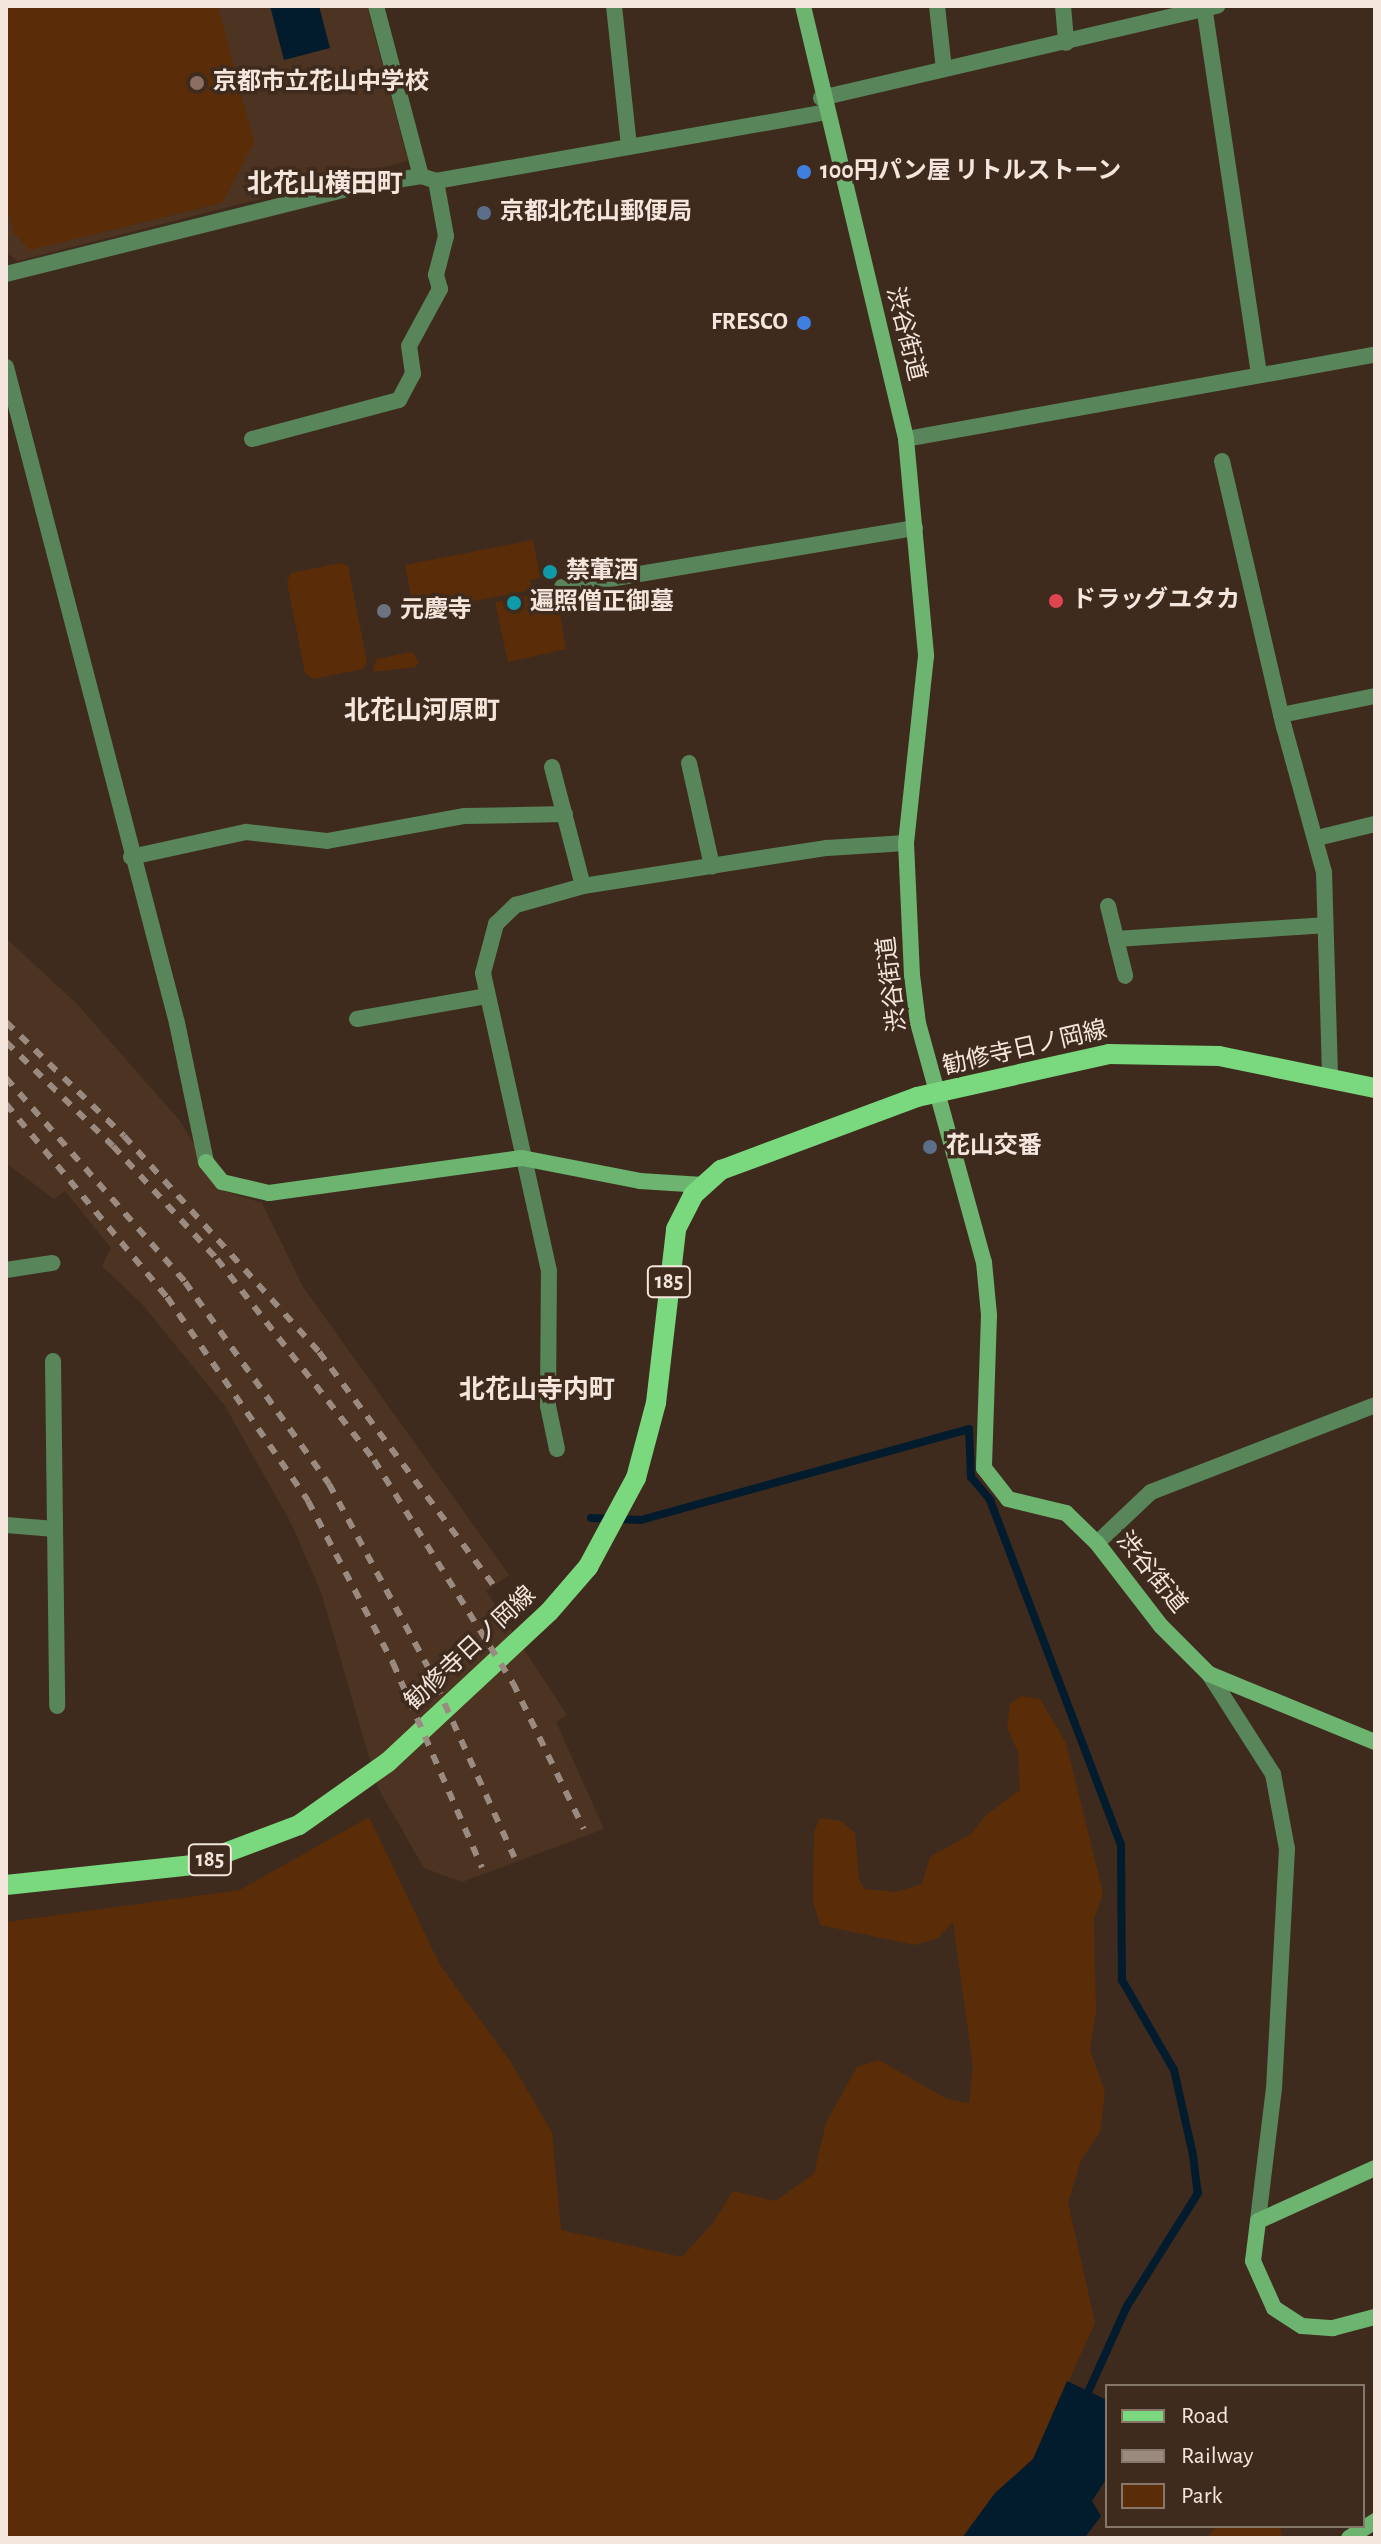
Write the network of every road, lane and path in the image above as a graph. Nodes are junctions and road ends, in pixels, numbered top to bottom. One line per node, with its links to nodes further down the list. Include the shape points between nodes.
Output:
1 (376, 6): 11 (street)
2 (614, 6): 10 (street)
3 (803, 6): 9 (main road, 渋谷街道)
4 (937, 6): 8 (street)
5 (1063, 6): 7 (street)
6 (1209, 7): 7 (street); 15 (street)
7 (1066, 43): 8 (street)
8 (944, 69): 9 (street)
9 (823, 105): 10 (street); 17 (main road, 渋谷街道)
10 (629, 146): 11 (street)
11 (428, 178): 12 (street, via 346,190); 16 (street, via 446,236 436,275 440,289 409,346 413,374 399,400)
12 (6, 274)
13 (1375, 355): 15 (street)
14 (6, 367): 29 (street)
15 (1259, 374): 17 (street)
16 (252, 439)
17 (906, 439): 19 (main road, 渋谷街道)
18 (1222, 461): 22 (street)
19 (915, 528): 20 (street); 28 (main road, 渋谷街道, via 926,656)
20 (562, 587)
21 (1375, 696): 22 (street)
22 (1281, 715): 27 (street)
23 (689, 763): 30 (street)
24 (552, 767): 25 (street)
25 (565, 814): 29 (street, via 465,816 327,841 246,832); 31 (street)
26 (1375, 824): 27 (street)
27 (1317, 838): 33 (street)
28 (906, 843): 30 (street, via 827,848); 40 (main road, 渋谷街道, via 913,987)
29 (131, 857): 42 (street, via 177,1023)
30 (712, 866): 31 (street)
31 (583, 886): 36 (street, via 530,899 505,913 489,939 483,973)
32 (1108, 906): 34 (street)
33 (1325, 925): 34 (street); 38 (street)
34 (1116, 939): 35 (street)
35 (1125, 976)
36 (486, 996): 37 (street); 41 (street)
37 (357, 1019)
38 (1330, 1077): 39 (main road, 勧修寺日ノ岡線 / 185); 40 (main road, 勧修寺日ノ岡線 / 185, via 1219,1056 1141,1051 1077,1059)
39 (1375, 1088)
40 (939, 1096): 43 (main road, 勧修寺日ノ岡線 / 185, via 917,1097 772,1148 721,1170); 51 (main road, 渋谷街道, via 984,1262 989,1315 984,1468 1008,1499 1066,1513)
41 (522, 1158): 42 (main road, via 425,1168 290,1193 231,1186 215,1178); 43 (main road, via 640,1181); 48 (street, via 549,1271 548,1406)
42 (206, 1162)
43 (703, 1185): 55 (main road, 勧修寺日ノ岡線 / 185, via 676,1229 656,1403 636,1478 588,1567 549,1612 388,1762 299,1825 228,1855 177,1868)
44 (52, 1263): 45 (street)
45 (6, 1270)
46 (53, 1361): 50 (street)
47 (1375, 1405): 51 (street, via 1151,1492)
48 (557, 1449)
49 (6, 1525): 50 (street)
50 (55, 1529): 53 (street)
51 (1097, 1543): 52 (main road, 渋谷街道, via 1161,1626)
52 (1209, 1674): 54 (main road, 渋谷街道); 57 (street, via 1273,1774 1287,1849 1278,2043)
53 (57, 1706)
54 (1375, 1742)
55 (6, 1885)
56 (1375, 2168): 57 (main road)
57 (1258, 2221): 58 (main road, via 1253,2261 1274,2308 1302,2326 1333,2328)
58 (1375, 2317)
59 (1375, 2521): 60 (main road)
60 (1375, 2538)

